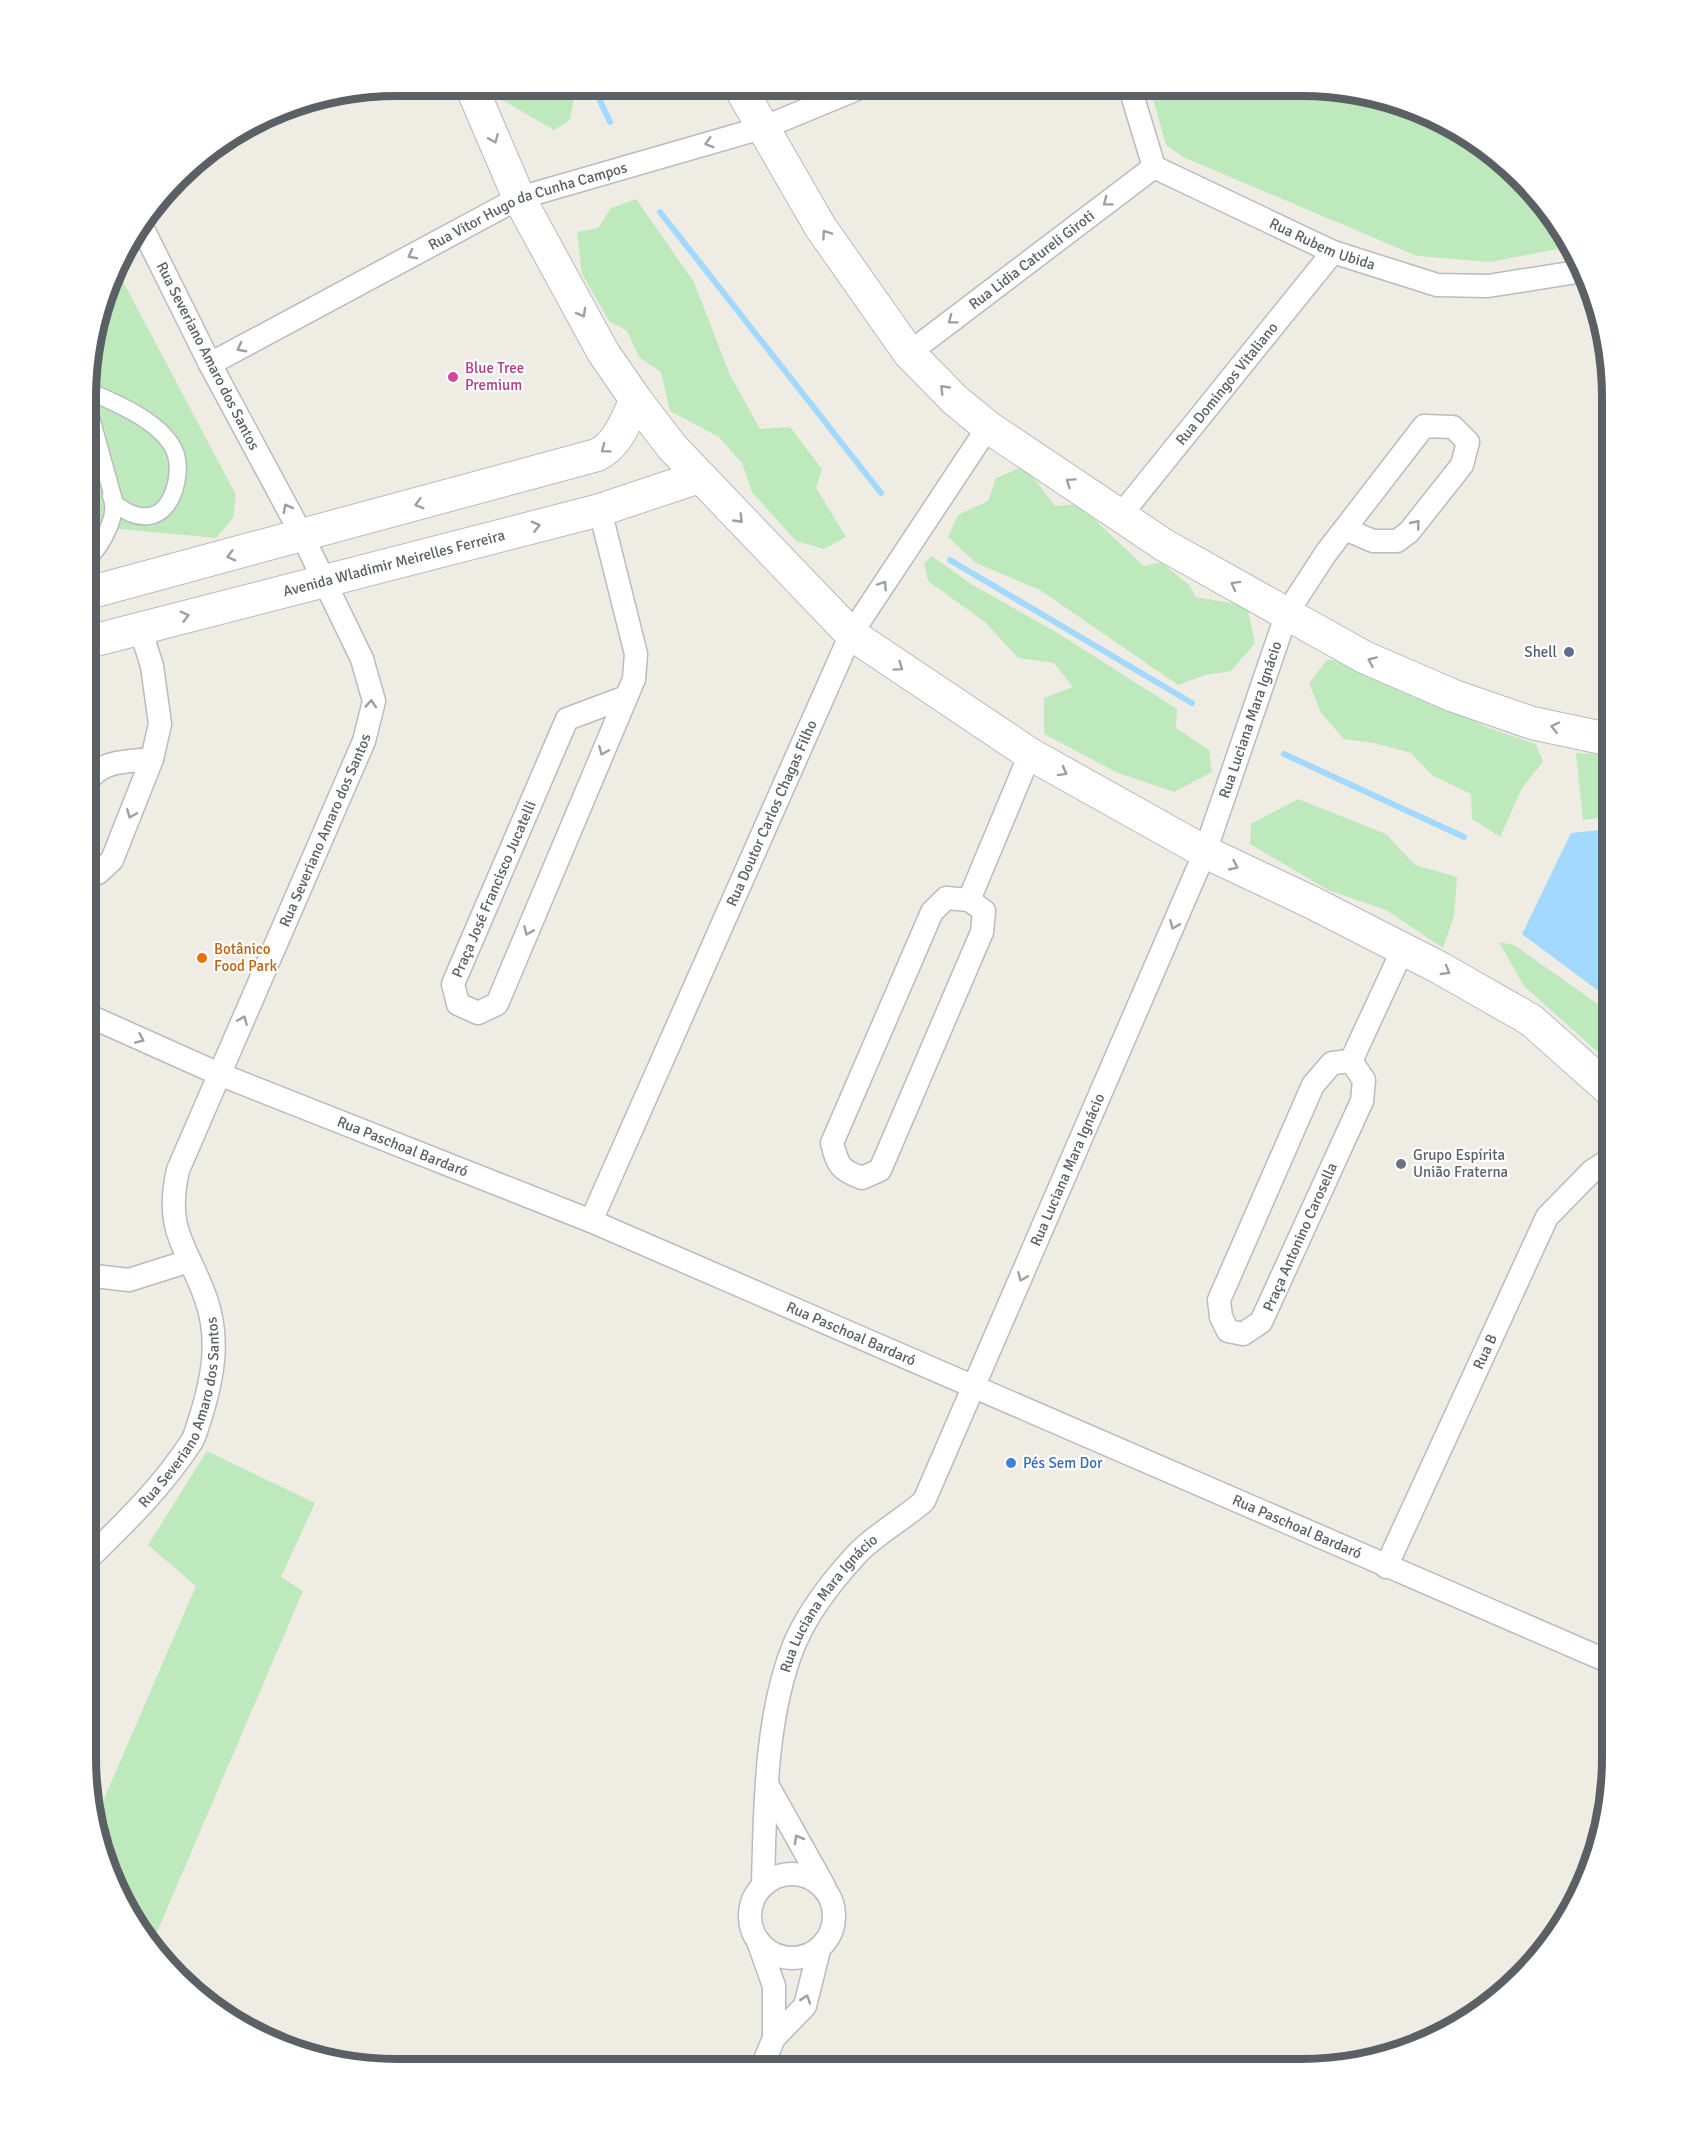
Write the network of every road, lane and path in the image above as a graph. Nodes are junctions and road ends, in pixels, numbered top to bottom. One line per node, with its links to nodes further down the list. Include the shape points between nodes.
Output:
1 (475, 96): 7 (main road, one-way to 7)
2 (745, 96): 5 (main road)
3 (840, 96): 5 (street, Rua Vitor Hugo da Cunha Campos)
4 (1132, 96): 6 (street)
5 (765, 127): 7 (street, Rua Vitor Hugo da Cunha Campos, one-way to 7); 11 (main road, one-way to 5, via 821,228)
6 (1154, 167): 9 (street, Rua Rubem Ubida); 11 (street, Rua Lidia Catureli Giroti, one-way to 11)
7 (519, 198): 12 (street, Rua Vitor Hugo da Cunha Campos, one-way to 12); 14 (main road, one-way to 14, via 603,352)
8 (145, 233): 12 (street, Rua Severiano Amaro dos Santos)
9 (1333, 252): 10 (street, Rua Rubem Ubida, via 1437,285 1488,286); 21 (street, Rua Domingos Vitaliano)
10 (1575, 272)
11 (909, 353): 15 (main road, one-way to 11)
12 (210, 364): 24 (street, Rua Severiano Amaro dos Santos, one-way to 12)
13 (96, 395): 19 (street, via 139,416 162,433 176,453 178,477 167,505 150,516 129,513)
14 (636, 400): 18 (main road); 24 (main road, one-way to 24, via 617,439 597,455)
15 (988, 427): 21 (main road, one-way to 15); 31 (street, Rua Doutor Carlos Chagas Filho, one-way to 15)
16 (96, 436): 19 (street)
17 (96, 460): 19 (street)
18 (699, 477): 20 (main road, Avenida Wladimir Meirelles Ferreira); 31 (main road, one-way to 31)
19 (115, 504): 22 (street, via 116,516)
20 (600, 510): 27 (main road, Avenida Wladimir Meirelles Ferreira, one-way to 20); 33 (street, Praça José Francisco Jucatelli, via 636,654 634,679)
21 (1120, 516): 29 (main road, one-way to 21)
22 (109, 528): 25 (street); 26 (street)
23 (1345, 529): 23 (street, Rua Luciana Mara Ignácio, one-way to 23, via 1373,541 1397,541 1409,532 1462,465 1468,442 1452,427 1424,426); 29 (street, Rua Luciana Mara Ignácio)
24 (303, 537): 27 (street, Rua Severiano Amaro dos Santos); 28 (main road, one-way to 28)
25 (96, 543)
26 (96, 547)
27 (322, 580): 30 (main road, Avenida Wladimir Meirelles Ferreira, one-way to 27); 44 (street, Rua Severiano Amaro dos Santos, one-way to 27, via 364,741 374,701 362,659)
28 (96, 591)
29 (1287, 613): 34 (main road, one-way to 29, via 1532,723 1454,696 1364,657); 38 (street, Rua Luciana Mara Ignácio)
30 (140, 628): 32 (main road, Avenida Wladimir Meirelles Ferreira); 36 (street, via 153,666 160,724)
31 (851, 634): 35 (main road, one-way to 35); 47 (street, Rua Doutor Carlos Chagas Filho)
32 (96, 640)
33 (626, 697): 33 (street, Praça José Francisco Jucatelli, one-way to 33, via 497,1004 478,1012 458,1004 453,984 567,719)
34 (1602, 738)
35 (1030, 754): 38 (main road, one-way to 38); 40 (street)
36 (152, 759): 37 (street, via 104,765); 39 (street, one-way to 39, via 112,860)
37 (96, 772)
38 (1205, 852): 41 (main road, one-way to 41); 50 (street, Rua Luciana Mara Ignácio, one-way to 50)
39 (96, 873)
40 (969, 900): 40 (street, via 946,898 932,912 832,1143 844,1172 862,1178 880,1170 982,932 984,911)
41 (1403, 949): 43 (street); 45 (main road, one-way to 45, via 1531,1020)
42 (96, 1019): 44 (street, Rua Paschoal Bardaró, one-way to 44)
43 (1351, 1061): 43 (street, Praça Antonino Carosella, via 1332,1063 1312,1085 1219,1300 1228,1330 1243,1334 1261,1322 1362,1101 1364,1080)
44 (219, 1074): 47 (street, Rua Paschoal Bardaró); 48 (street, Rua Severiano Amaro dos Santos, via 178,1170 172,1197 172,1218)
45 (1602, 1083)
46 (1602, 1164): 52 (street, Rua B, via 1547,1217)
47 (591, 1221): 50 (street, Rua Paschoal Bardaró)
48 (189, 1261): 49 (street, via 129,1280); 51 (street, Rua Severiano Amaro dos Santos, via 206,1300 214,1334 213,1380 193,1440 136,1513)
49 (96, 1276)
50 (974, 1389): 52 (street, Rua Paschoal Bardaró); 54 (street, Rua Luciana Mara Ignácio, via 924,1501 857,1553 795,1644 778,1695)
51 (96, 1551)
52 (1386, 1567): 53 (street, Rua Paschoal Bardaró)
53 (1602, 1659)
54 (768, 1786): 55 (street, Rua Luciana Mara Ignácio); 56 (street, one-way to 54)
55 (763, 1885): 56 (street, via 775,1877 803,1874); 57 (street, via 750,1909 750,1923)
56 (826, 1890): 58 (street, via 835,1915 833,1928)
57 (758, 1940): 58 (street, via 771,1954 783,1958 808,1956); 59 (street, via 774,1986)
58 (819, 1950): 59 (street, one-way to 58, via 805,2006)
59 (774, 2038): 60 (street)
60 (765, 2059)

